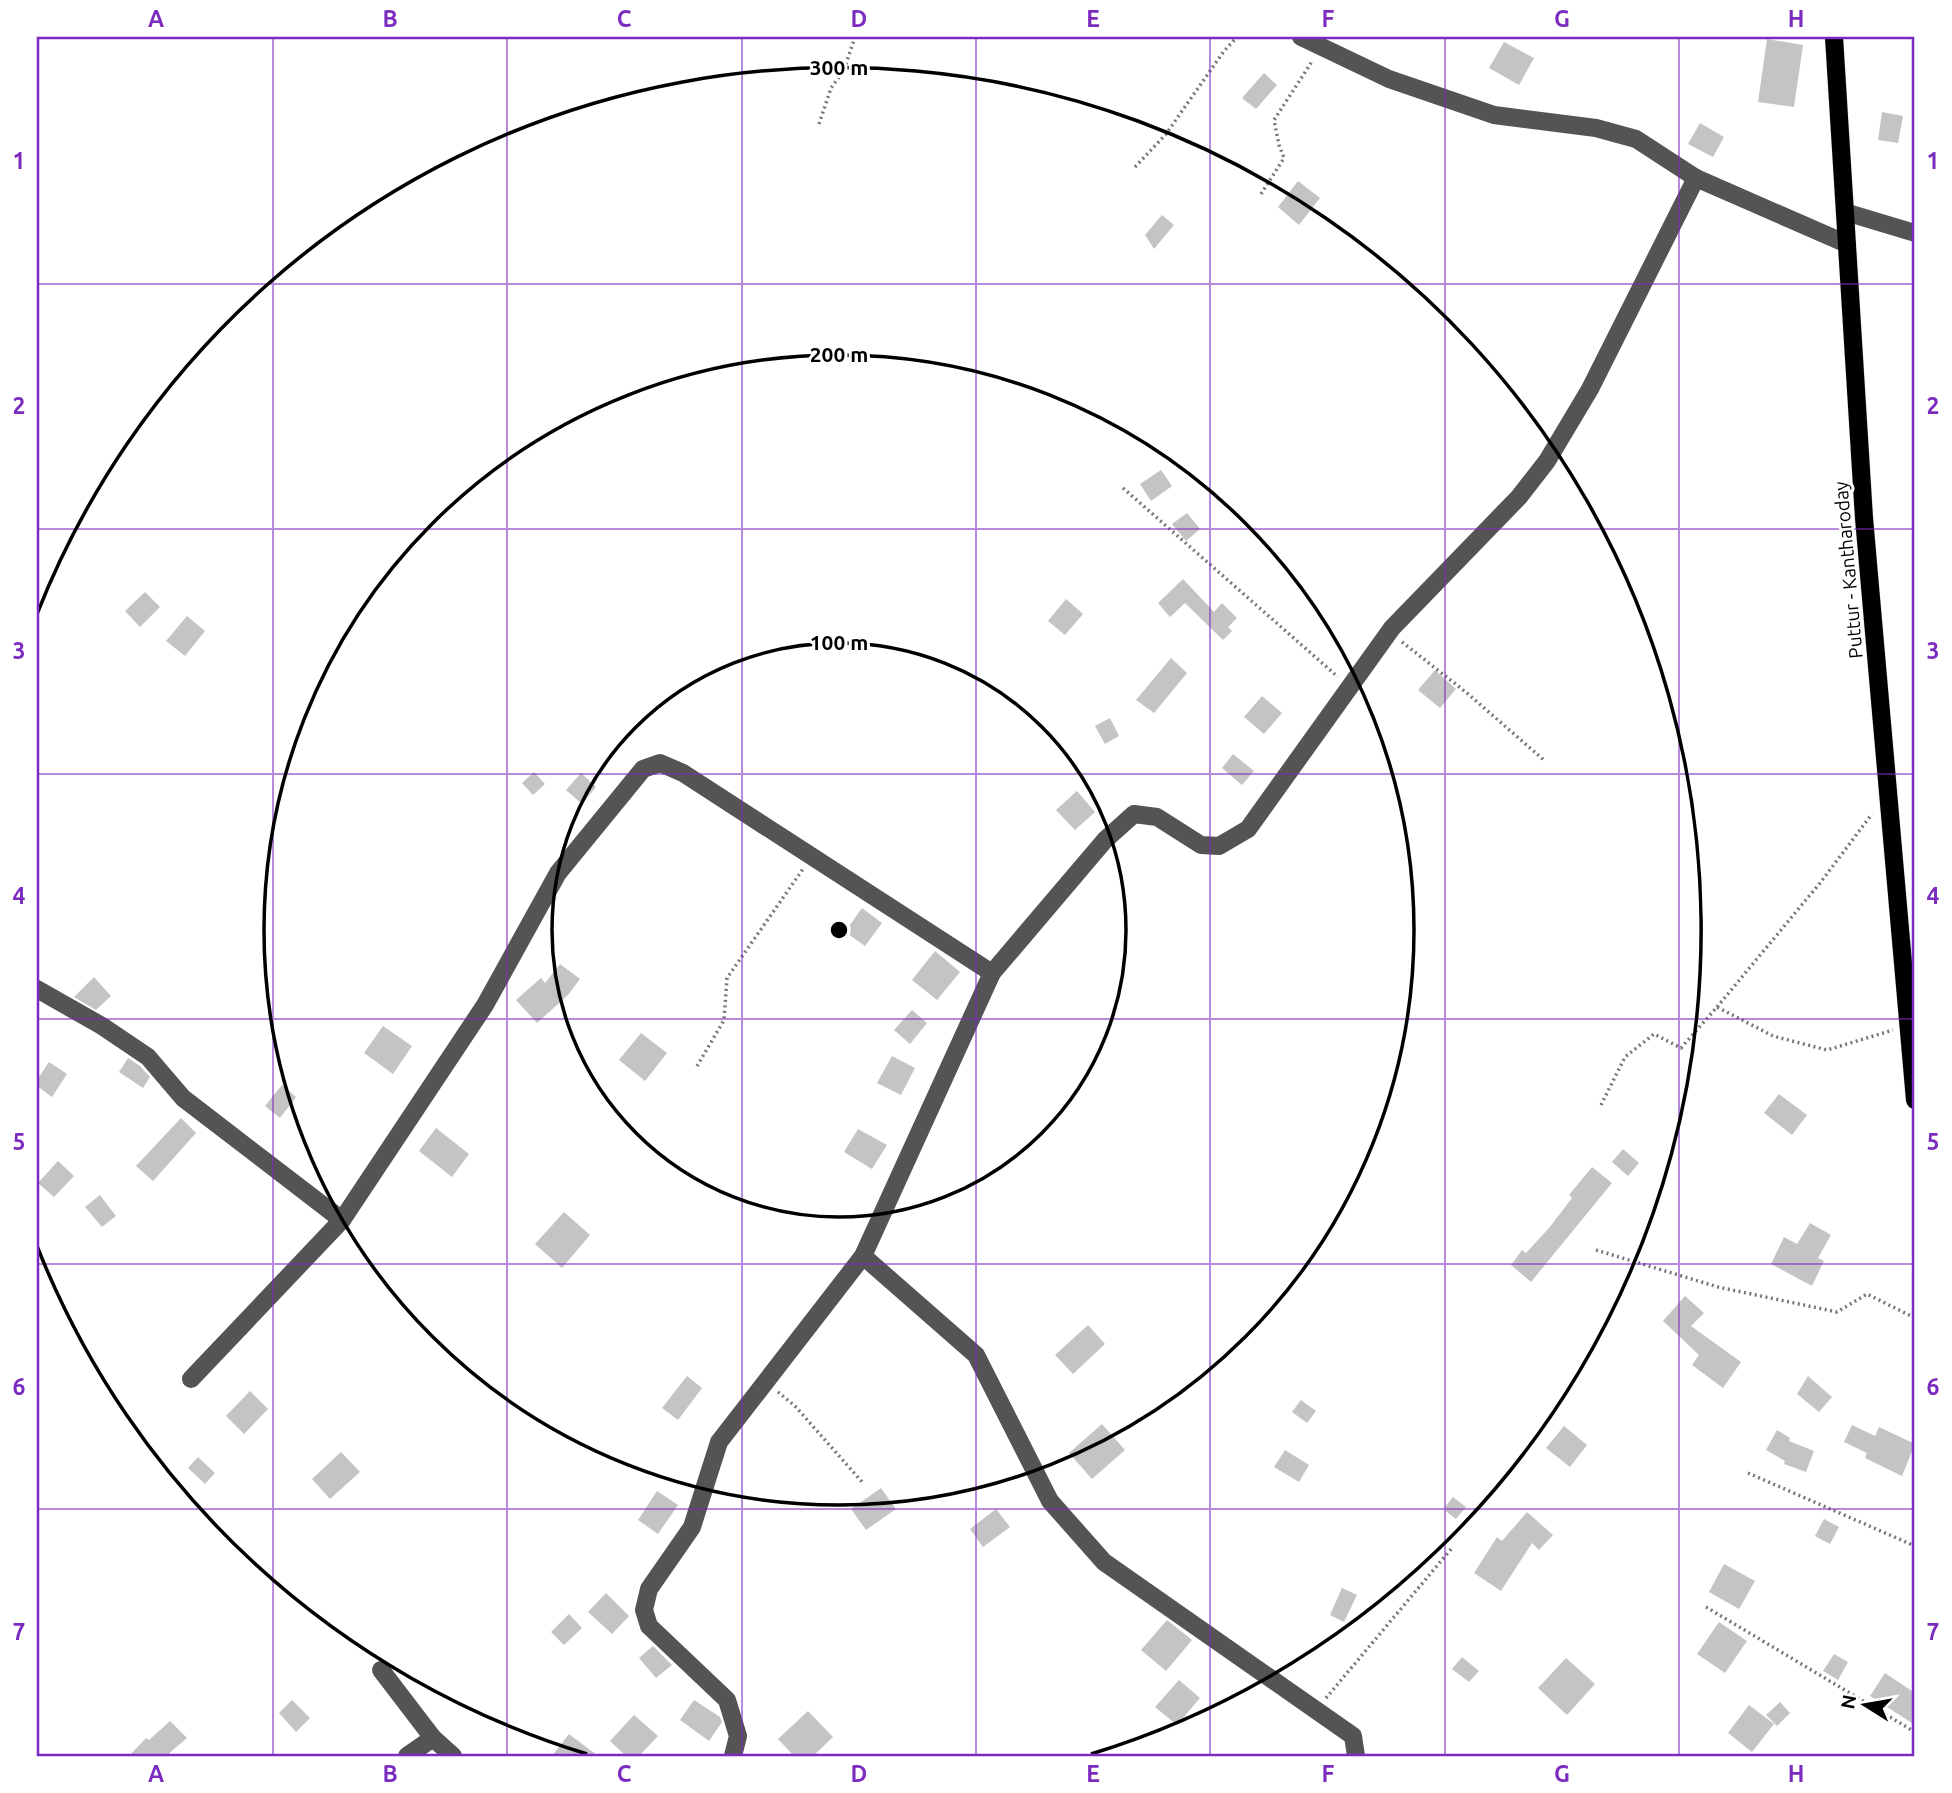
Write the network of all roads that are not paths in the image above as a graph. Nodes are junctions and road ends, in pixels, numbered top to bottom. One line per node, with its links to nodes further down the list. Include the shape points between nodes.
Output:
1 (1301, 37): 3 (street, via 1389,79 1494,115 1596,128 1636,139)
2 (1835, 37): 4 (main road, Puttur - Kantharoday)
3 (1696, 178): 6 (street); 7 (street, via 1590,389 1547,461 1519,497 1389,632 1248,829 1219,846 1201,845 1157,817 1135,814 1105,840)
4 (1845, 212): 5 (street); 6 (main road, Puttur - Kantharoday)
5 (1915, 233)
6 (1847, 244): 9 (main road, Puttur - Kantharoday, via 1864,518)
7 (992, 973): 10 (street, via 683,773 660,763 643,769 558,873 485,1005); 11 (street)
8 (37, 989): 10 (street, via 148,1057 183,1098)
9 (1915, 1100)
10 (342, 1220): 12 (street)
11 (863, 1256): 17 (street, via 719,1442 692,1527 649,1590 644,1610 649,1626 727,1700 738,1736); 18 (street, via 976,1355 1050,1501 1104,1562 1353,1736)
12 (191, 1379)
13 (381, 1670): 14 (street)
14 (433, 1738): 15 (street); 16 (street)
15 (407, 1756)
16 (453, 1756)
17 (733, 1756)
18 (1356, 1756)

